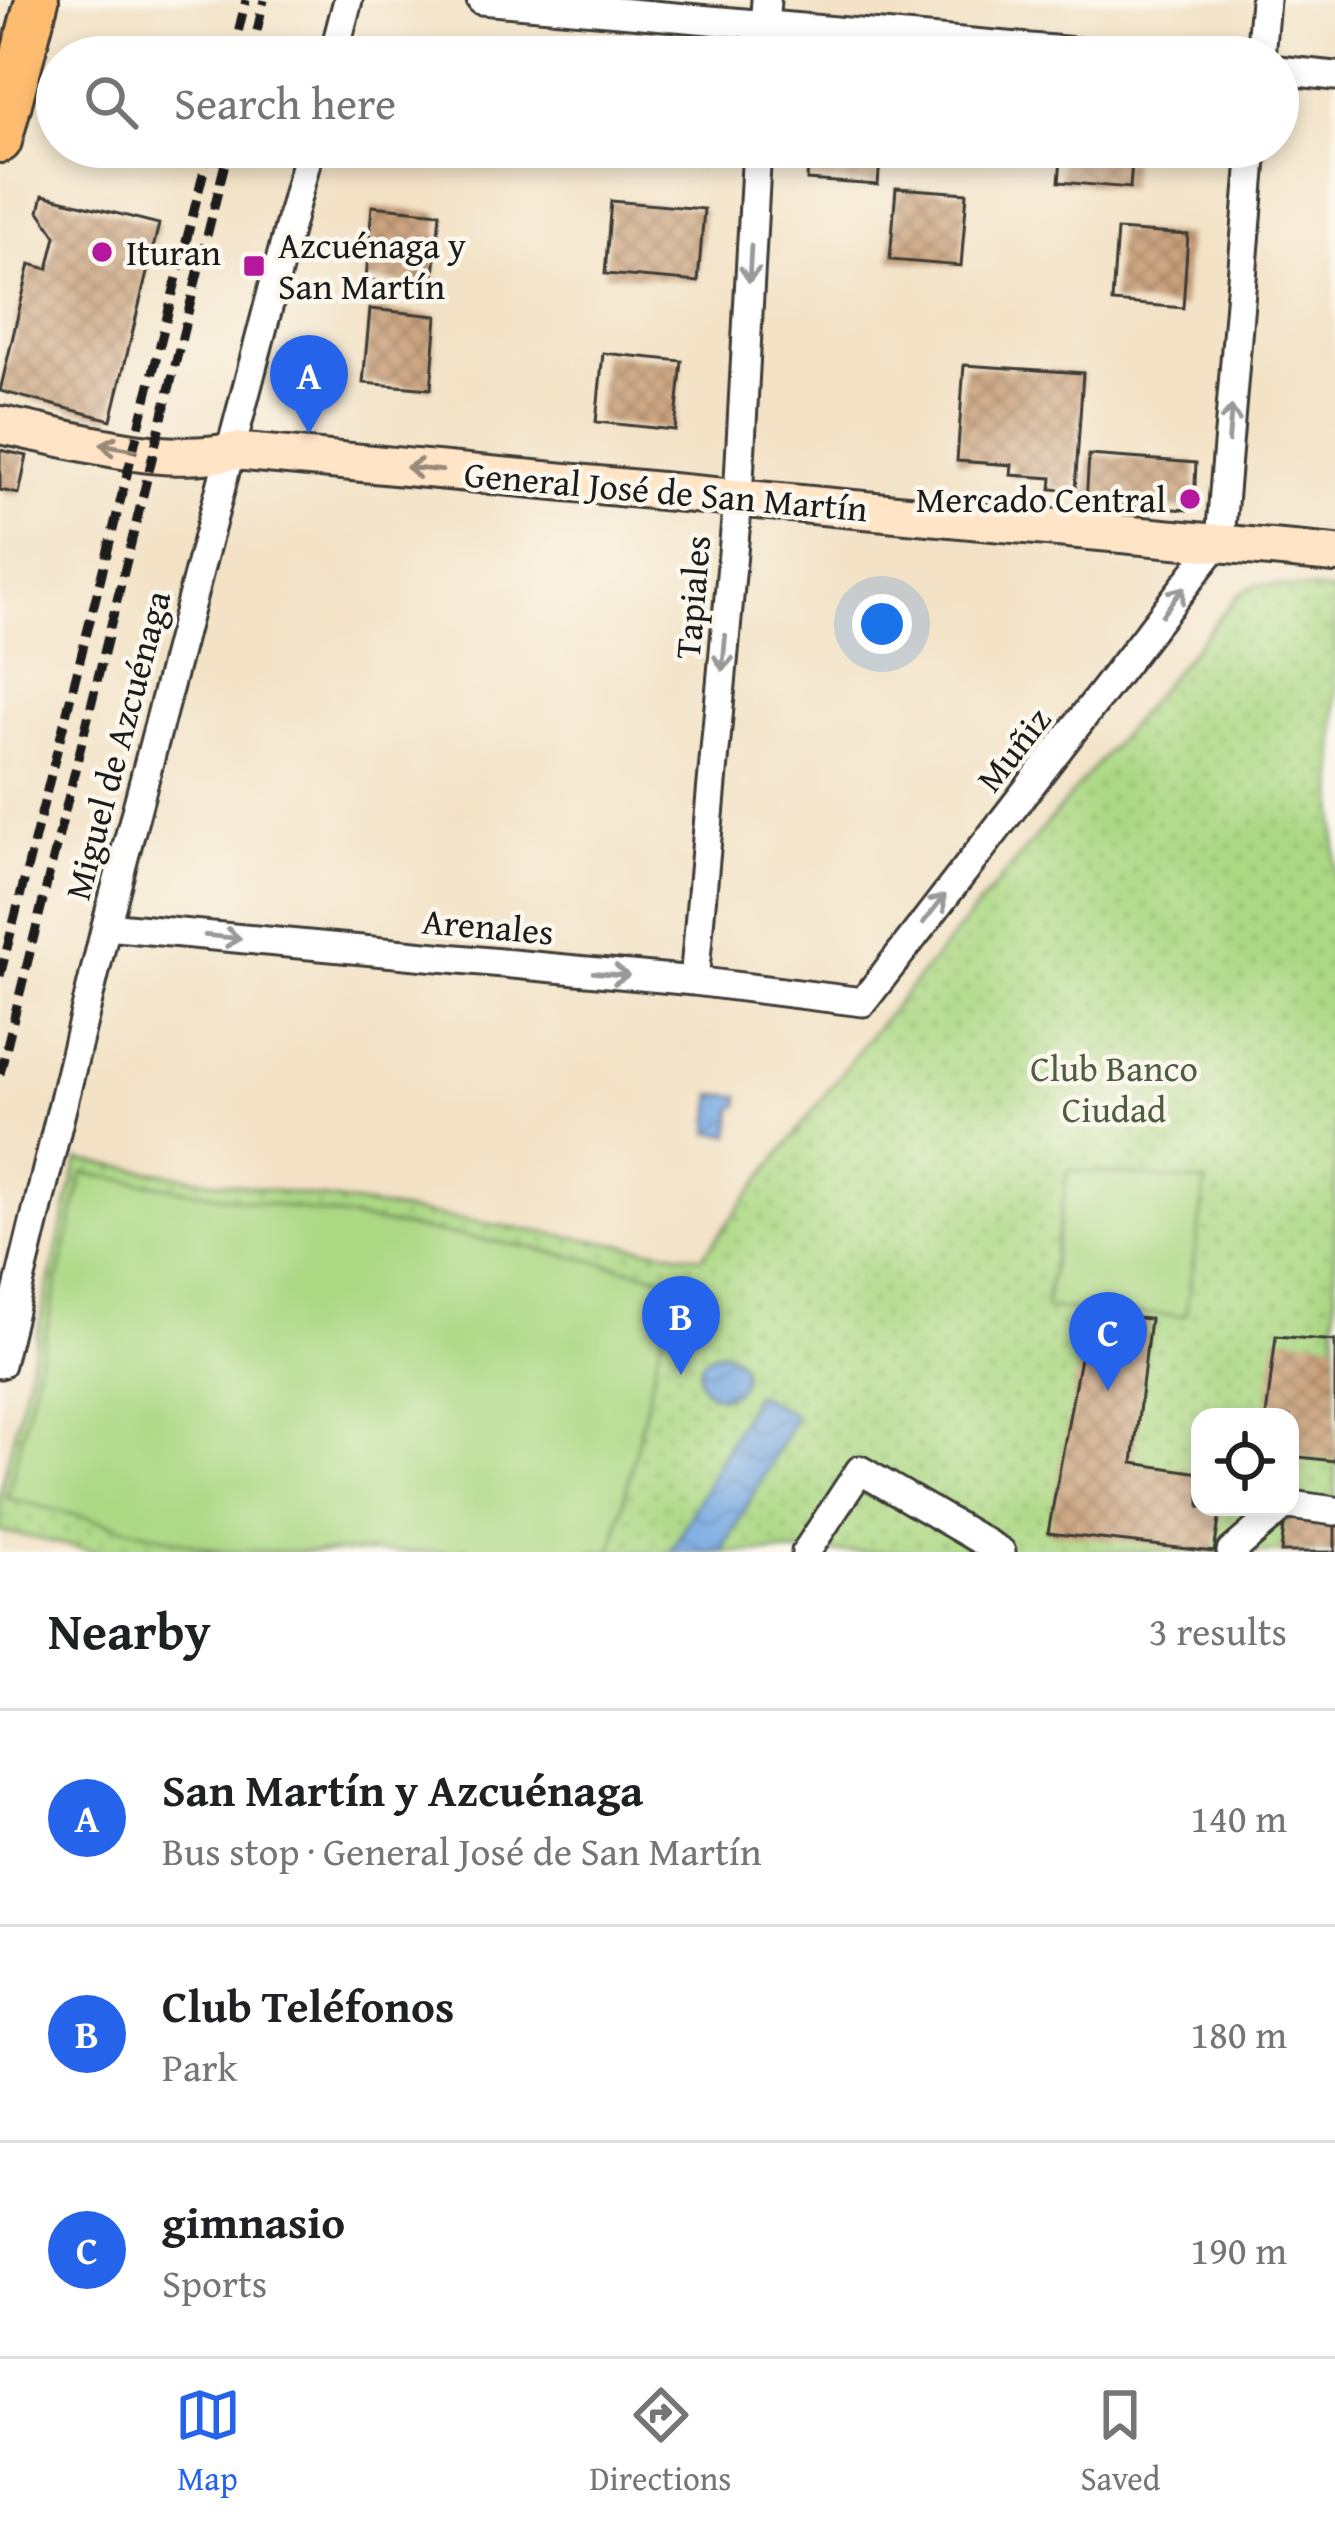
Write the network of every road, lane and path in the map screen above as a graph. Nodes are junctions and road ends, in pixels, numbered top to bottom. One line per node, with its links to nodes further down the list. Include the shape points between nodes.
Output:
1 (37, 0): 11 (main road)
2 (348, 0): 6 (street)
3 (481, 0): 5 (street)
4 (1265, 0): 8 (street)
5 (765, 11): 7 (street)
6 (339, 36)
7 (966, 36)
8 (1262, 36)
9 (1299, 72): 10 (street)
10 (1335, 76)
11 (0, 141)
12 (305, 168): 16 (street, Miguel de Azcuénaga)
13 (756, 168): 17 (street, Tapiales, one-way to 17)
14 (1250, 168): 18 (street, one-way to 14)
15 (0, 425): 16 (street, General José de San Martín, one-way to 15, via 202,458 135,451)
16 (234, 452): 17 (street, General José de San Martín, one-way to 16); 20 (street, Miguel de Azcuénaga)
17 (738, 498): 18 (street, General José de San Martín); 21 (street, Tapiales, one-way to 21)
18 (1220, 541): 19 (street, General José de San Martín); 22 (street, Muñiz, one-way to 18)
19 (1335, 554)
20 (106, 926): 21 (street, Arenales, one-way to 21); 23 (street, Miguel de Azcuénaga)
21 (694, 982): 22 (street, Arenales)
22 (862, 1001)
23 (0, 1364)
24 (1299, 1507): 25 (street)
25 (1335, 1511)
26 (1275, 1516): 29 (street)
27 (806, 1552): 28 (street, via 860,1470)
28 (1001, 1552)
29 (1231, 1552)

